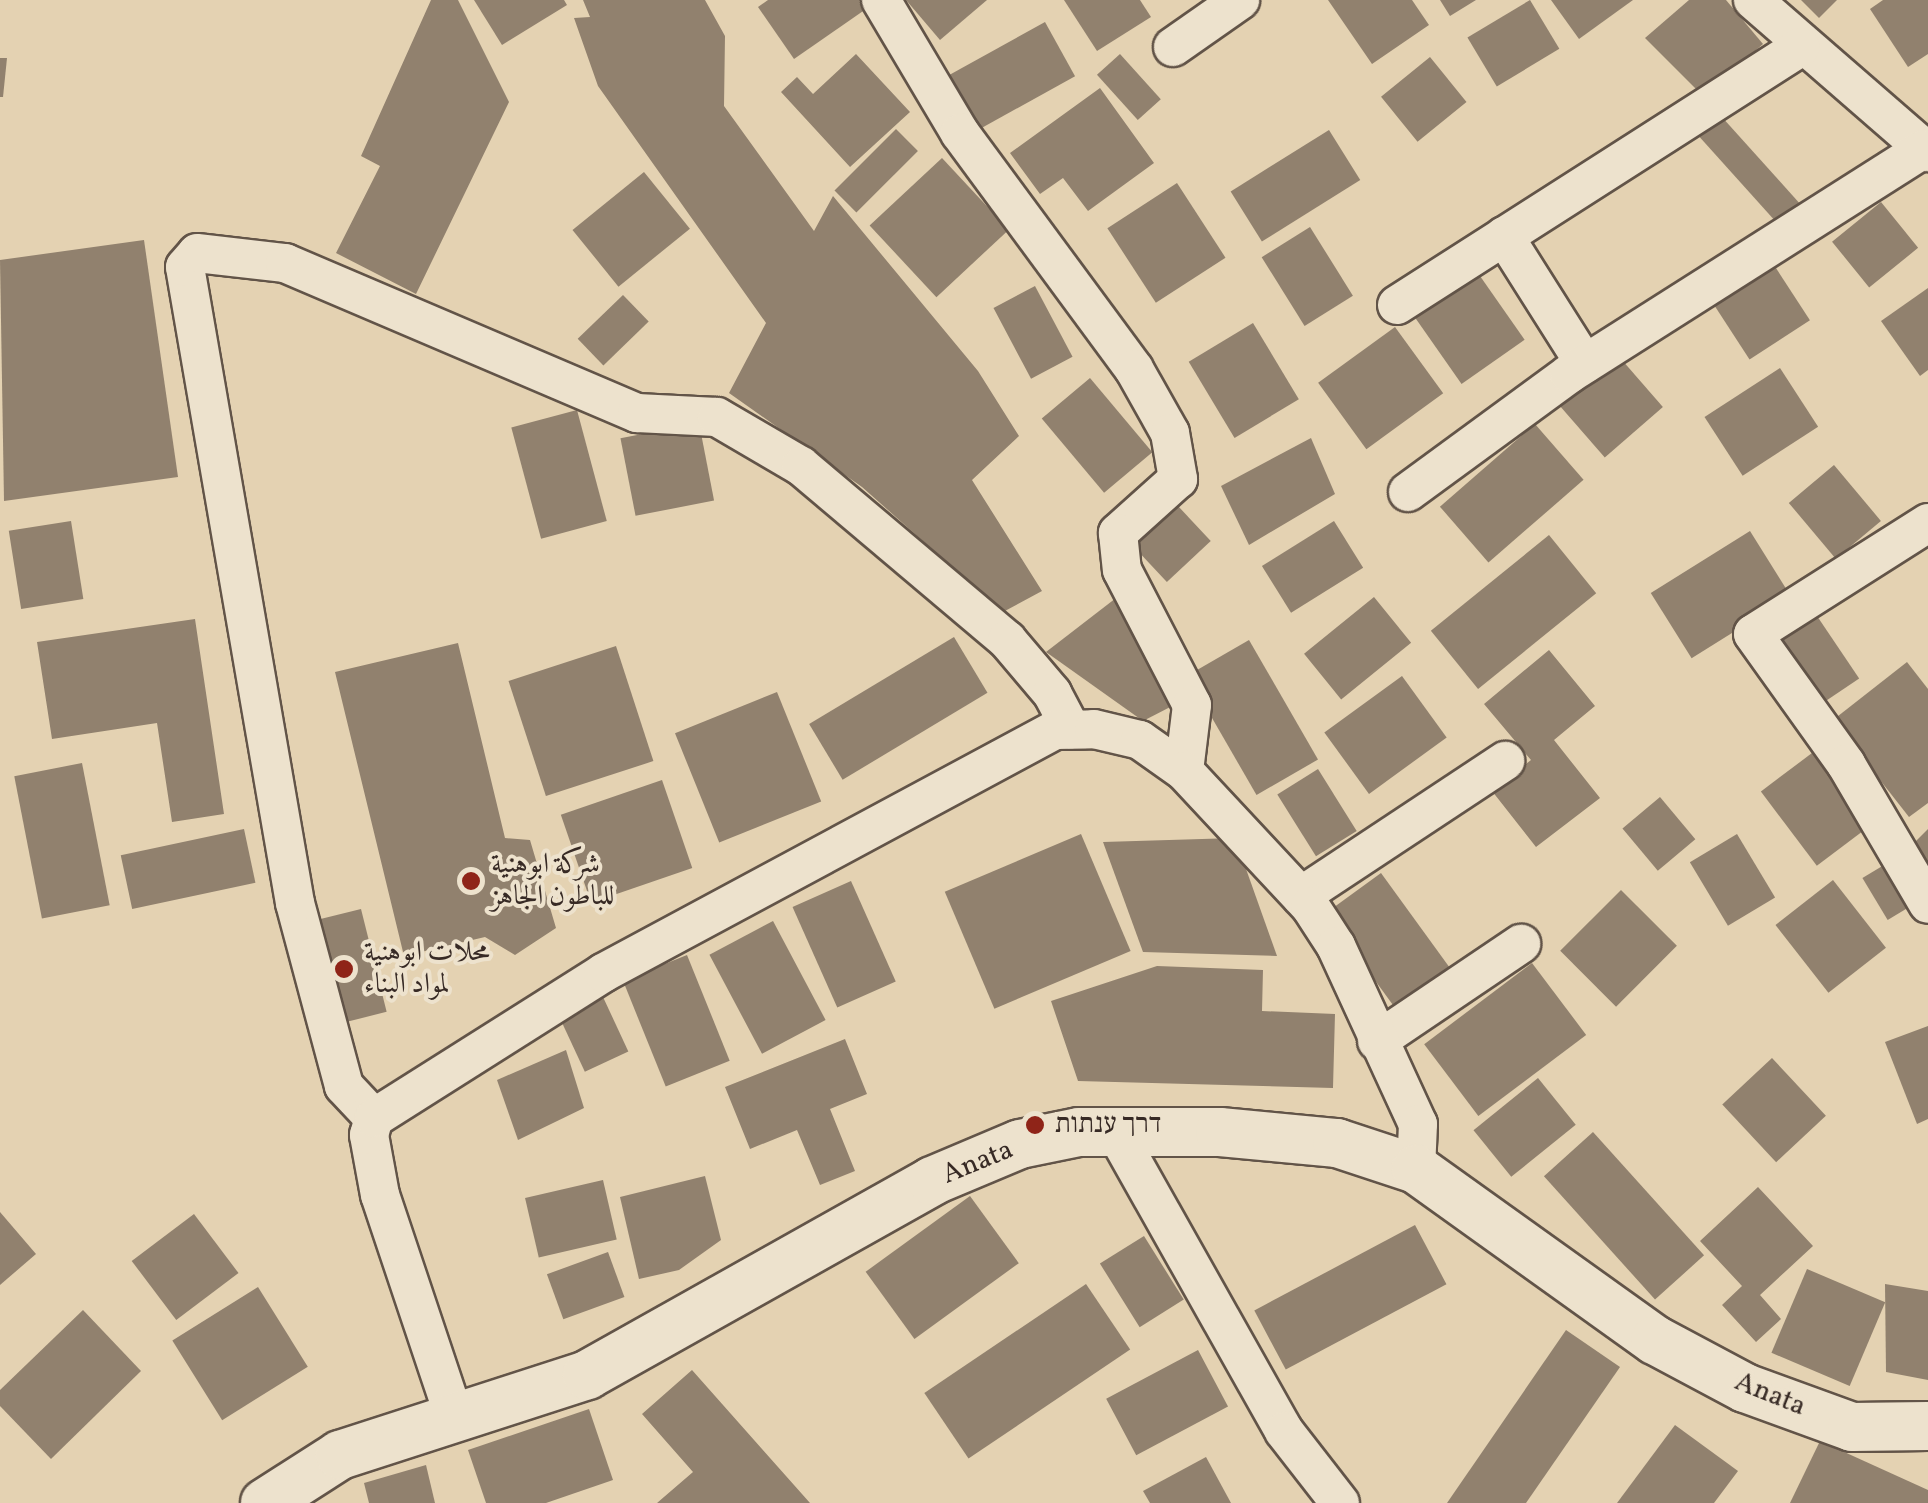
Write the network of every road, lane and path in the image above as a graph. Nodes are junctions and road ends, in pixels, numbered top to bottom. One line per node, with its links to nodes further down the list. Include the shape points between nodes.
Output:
1 (881, 0): 14 (street, via 960,133 1134,370 1170,433 1178,479 1118,533 1122,570 1192,704)
2 (1240, 0): 5 (street)
3 (1754, 0): 4 (street)
4 (1801, 46): 6 (street); 7 (street)
5 (1173, 47)
6 (1926, 151): 9 (street)
7 (1504, 236): 8 (street); 9 (street)
8 (1396, 305)
9 (1585, 364): 10 (street)
10 (1408, 492)
11 (1928, 523): 16 (street, via 1753,634 1846,764)
12 (1071, 728): 14 (street, via 1140,740); 19 (street, via 989,765 603,973); 19 (street, via 1052,693 1007,640 801,466 717,418 636,413 286,263 198,253 185,268 295,903 344,1086)
13 (1505, 761): 15 (street)
14 (1184, 771): 15 (street)
15 (1301, 896): 18 (street, via 1336,946)
16 (1928, 904)
17 (1521, 944): 18 (street)
18 (1377, 1042): 21 (street, via 1418,1124)
19 (374, 1118): 22 (street, via 369,1135 380,1195)
20 (1115, 1131): 21 (street, Anata, via 1337,1143); 22 (street, Anata, via 1020,1144 932,1181 587,1375); 25 (street, via 1284,1432)
21 (1416, 1169): 23 (street, Anata, via 1655,1340 1746,1388 1852,1426)
22 (455, 1418): 24 (street, Anata, via 340,1455)
23 (1928, 1426)
24 (294, 1495)
25 (1340, 1503)

